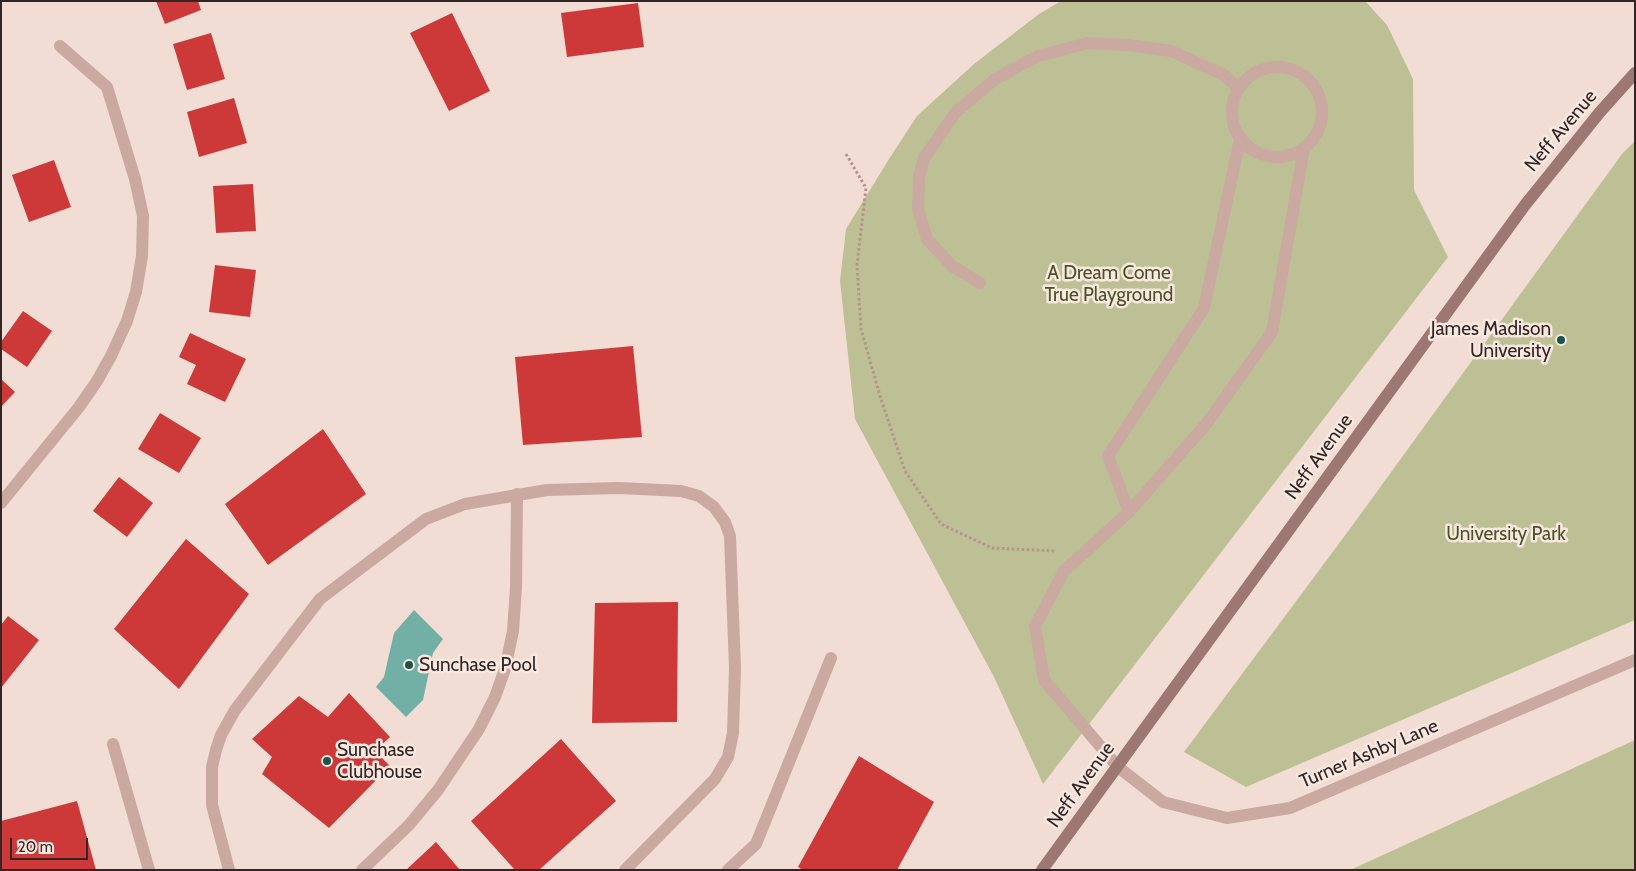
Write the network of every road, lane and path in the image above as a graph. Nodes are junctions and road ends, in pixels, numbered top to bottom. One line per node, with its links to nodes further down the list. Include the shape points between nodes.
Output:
1 (60, 46): 9 (street, via 107,87 143,216 142,256 136,292 126,321 97,381)
2 (1635, 73): 15 (main road, Neff Avenue, via 1525,205)
3 (1238, 88): 4 (street, via 1231,105 1232,123); 5 (street, via 1250,75 1266,67 1284,67 1300,73 1314,85 1321,101 1322,118 1316,136); 7 (street, via 1224,75 1171,51 1088,43 1038,56 995,79 956,112 924,158 919,178 918,209 928,239 952,266)
4 (1240, 139): 5 (street, via 1253,151 1270,157 1288,156); 10 (street, via 1204,308 1108,456)
5 (1304, 148): 10 (street, Turner Ashby Lane, via 1272,332 1207,423)
6 (846, 154): 11 (path, via 866,188 857,265 861,329 905,471 941,524 992,548)
7 (980, 283)
8 (517, 494): 17 (street, via 465,504 426,519 320,599 235,710 221,734 211,779 212,805); 18 (street, via 513,631 498,689 479,729 438,790 405,829); 19 (street, via 576,488 681,491 708,502 721,515 728,529 735,668 733,733 728,757 712,783)
9 (1, 504)
10 (1128, 512): 11 (street, Turner Ashby Lane)
11 (1082, 554): 15 (street, Turner Ashby Lane, via 1064,571 1035,626 1044,680)
12 (831, 658): 20 (street, via 756,844)
13 (1635, 660): 15 (street, Turner Ashby Lane, via 1290,808 1227,818 1163,802)
14 (113, 744): 16 (street)
15 (1118, 767): 21 (main road, Neff Avenue)
16 (149, 870)
17 (229, 870)
18 (362, 870)
19 (625, 870)
20 (728, 870)
21 (1042, 870)

